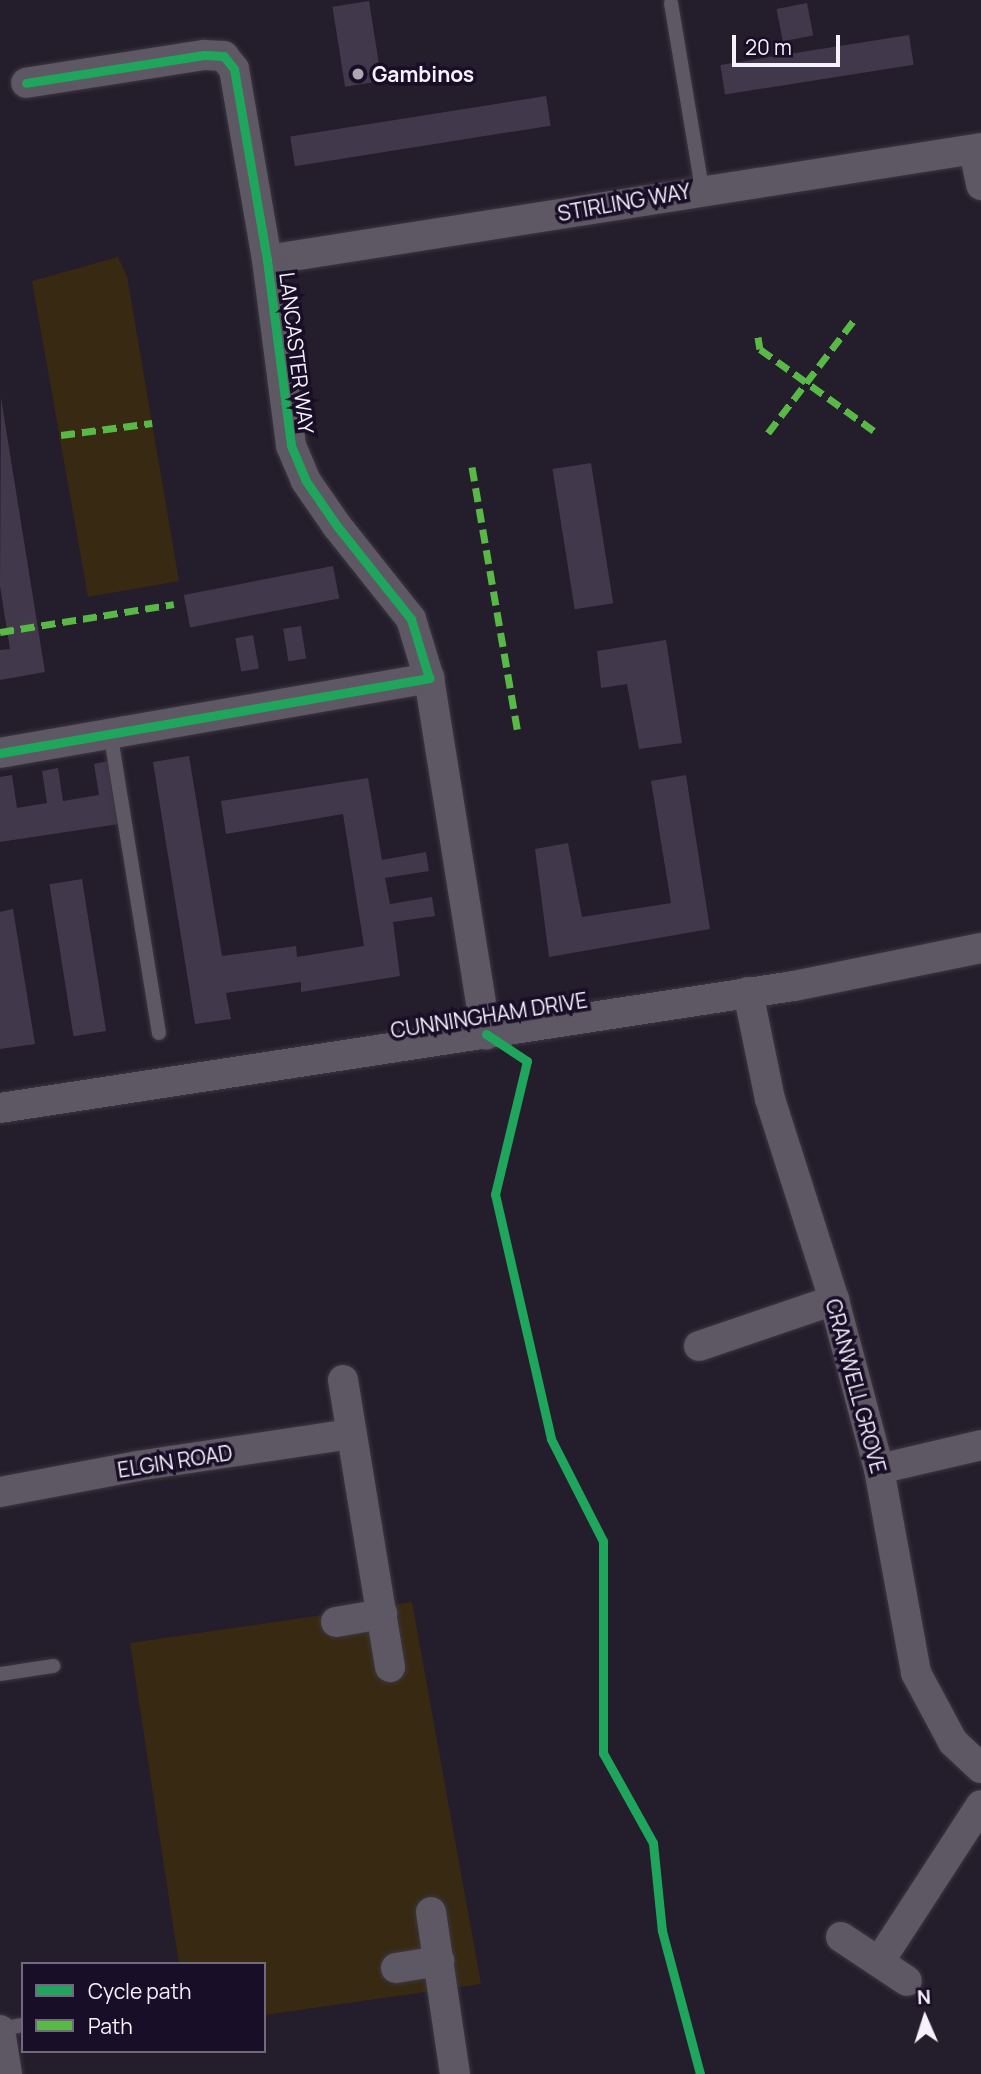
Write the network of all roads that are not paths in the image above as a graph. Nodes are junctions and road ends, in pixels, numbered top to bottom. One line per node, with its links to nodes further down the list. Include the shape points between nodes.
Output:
1 (671, 3): 5 (lane)
2 (26, 83): 6 (street, LANCASTER WAY, via 204,55 224,56 234,69)
3 (978, 149): 4 (street); 5 (street, STIRLING WAY)
4 (981, 185)
5 (702, 188): 6 (street, STIRLING WAY)
6 (267, 260): 7 (street, LANCASTER WAY, via 291,445 306,481 329,515 411,619)
7 (429, 678): 8 (street); 13 (street, LANCASTER WAY)
8 (110, 732): 9 (street); 12 (lane)
9 (0, 752)
10 (981, 948): 11 (street, CUNNINGHAM DRIVE)
11 (748, 992): 13 (street, CUNNINGHAM DRIVE); 15 (street, CRANWELL GROVE, via 769,1099)
12 (159, 1033)
13 (486, 1034): 14 (street, CUNNINGHAM DRIVE)
14 (0, 1108)
15 (834, 1300): 16 (street); 20 (street, CRANWELL GROVE)
16 (699, 1346)
17 (343, 1380): 18 (street)
18 (352, 1434): 21 (street, ELGIN ROAD); 22 (street)
19 (981, 1445): 20 (street)
20 (879, 1469): 27 (street, CRANWELL GROVE, via 916,1672 953,1742)
21 (0, 1492)
22 (382, 1614): 23 (street); 25 (street)
23 (336, 1622)
24 (53, 1666): 26 (lane)
25 (390, 1667)
26 (0, 1674)
27 (981, 1768)
28 (981, 1805): 32 (street)
29 (432, 1912): 31 (street)
30 (841, 1937): 32 (street)
31 (439, 1961): 33 (street); 38 (street)
32 (879, 1962): 34 (street)
33 (396, 1968)
34 (908, 1981)
35 (21, 2025): 36 (lane)
36 (0, 2030): 37 (street)
37 (7, 2074)
38 (455, 2074)

